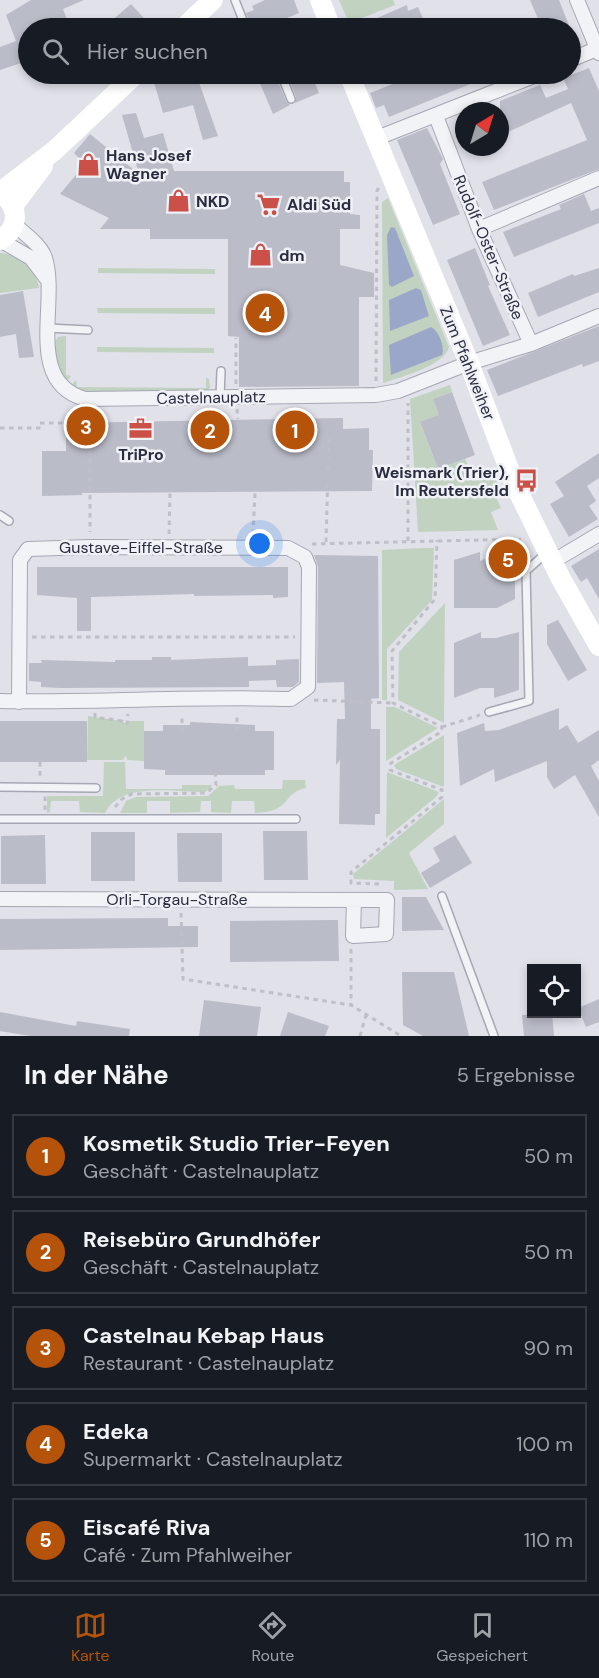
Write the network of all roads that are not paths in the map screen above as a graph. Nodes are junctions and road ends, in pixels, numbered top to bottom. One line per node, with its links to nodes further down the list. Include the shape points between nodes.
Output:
1 (213, 0): 5 (street)
2 (235, 0): 6 (lane)
3 (320, 0): 7 (street)
4 (577, 0): 8 (street)
5 (194, 18)
6 (242, 18)
7 (327, 18)
8 (598, 50): 9 (street)
9 (581, 56)
10 (125, 84): 18 (street, via 54,151)
11 (285, 84): 14 (lane)
12 (354, 84): 16 (street, Zum Pfahlweiher)
13 (514, 84): 15 (street)
14 (291, 99)
15 (436, 116): 16 (street); 19 (street, Rudolf-Oster-Straße)
16 (378, 138): 26 (street, Zum Pfahlweiher)
17 (599, 178): 19 (street)
18 (7, 204): 20 (street, via 9,233); 21 (street, Castelnauplatz, via 45,256)
19 (479, 229): 25 (street, Rudolf-Oster-Straße)
20 (0, 240): 21 (street, via 31,258)
21 (47, 279): 23 (street, Castelnauplatz)
22 (599, 316): 25 (street, Castelnauplatz)
23 (48, 328): 24 (lane); 28 (street, Castelnauplatz, via 53,375 73,396)
24 (88, 330)
25 (531, 345): 26 (street, Castelnauplatz)
26 (469, 363): 28 (street, Castelnauplatz, via 376,395); 32 (street, Zum Pfahlweiher, via 515,485)
27 (221, 371): 28 (lane)
28 (220, 397)
29 (0, 515): 30 (lane)
30 (9, 521)
31 (599, 534): 32 (street)
32 (550, 557): 33 (street, Zum Pfahlweiher); 36 (lane, via 538,557 526,571 529,701)
33 (599, 646)
34 (0, 701): 35 (street)
35 (19, 702): 35 (street, Gustave-Eiffel-Straße, via 20,560 28,549 252,548 297,550 305,556 309,567 308,687 291,699)
36 (489, 712)
37 (0, 787): 38 (lane)
38 (96, 788)
39 (0, 819): 40 (lane)
40 (296, 819)
41 (442, 897): 44 (lane)
42 (0, 899): 43 (street, Orli-Torgau-Straße)
43 (354, 900): 43 (street, Orli-Torgau-Straße, via 387,900 386,934 354,936)
44 (494, 1036)

